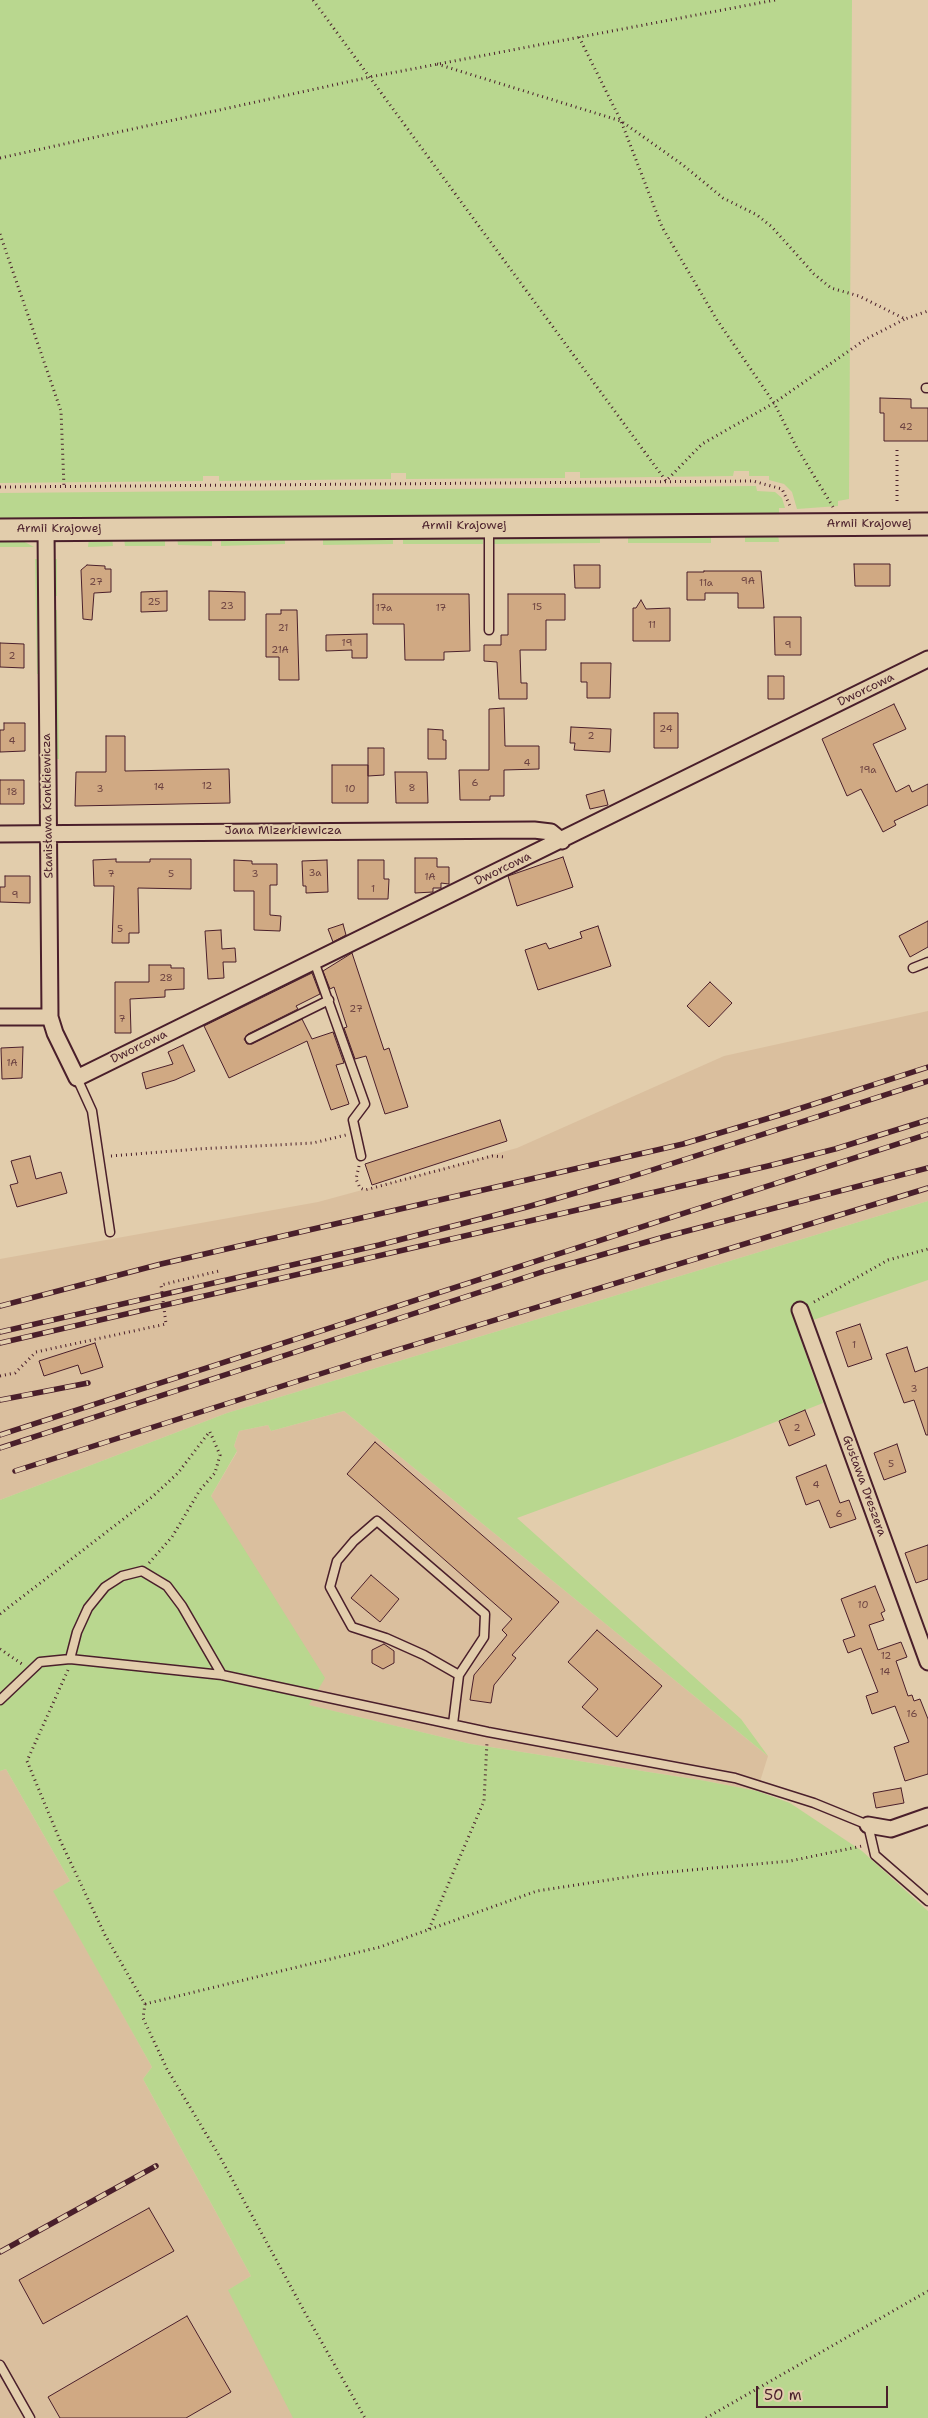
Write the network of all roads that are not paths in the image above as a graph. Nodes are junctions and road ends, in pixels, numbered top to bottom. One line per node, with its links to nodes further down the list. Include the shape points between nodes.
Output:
1 (928, 524): 2 (main road, Armii Krajowej)
2 (488, 526): 3 (main road, Armii Krajowej); 5 (lane)
3 (46, 529): 4 (main road, Armii Krajowej); 7 (street, Stanisława Kontkiewicza)
4 (0, 530)
5 (489, 630)
6 (928, 659): 9 (street, Dworcowa)
7 (48, 833): 8 (street, Jana Mizerkiewicza); 9 (street, Jana Mizerkiewicza, via 534,830 551,832); 14 (street, Stanisława Kontkiewicza)
8 (0, 834)
9 (562, 841): 10 (street, Dworcowa)
10 (314, 961): 13 (lane); 17 (street, Dworcowa)
11 (928, 962): 12 (lane)
12 (913, 968)
13 (329, 1000): 16 (lane); 18 (lane, via 365,1104 353,1120)
14 (50, 1016): 15 (street); 17 (street, Stanisława Kontkiewicza)
15 (0, 1017)
16 (250, 1039)
17 (77, 1078): 19 (lane, via 92,1112)
18 (361, 1156)
19 (110, 1232)
20 (800, 1310): 22 (street, Gustawa Dreszera)
21 (70, 1659): 23 (lane); 23 (lane, via 88,1608 105,1587 122,1576 142,1571 167,1586); 25 (lane, via 40,1662)
22 (928, 1662)
23 (222, 1675): 26 (lane)
24 (459, 1675): 24 (lane, via 484,1637 485,1614 377,1521 354,1540 337,1561 330,1587 352,1627 424,1655); 26 (lane)
25 (0, 1700)
26 (453, 1724): 28 (lane, via 735,1778 814,1803)
27 (928, 1816): 28 (street, via 891,1829)
28 (868, 1825): 29 (lane, via 875,1855)
29 (928, 1901)
30 (0, 2365): 31 (lane)
31 (30, 2418)

